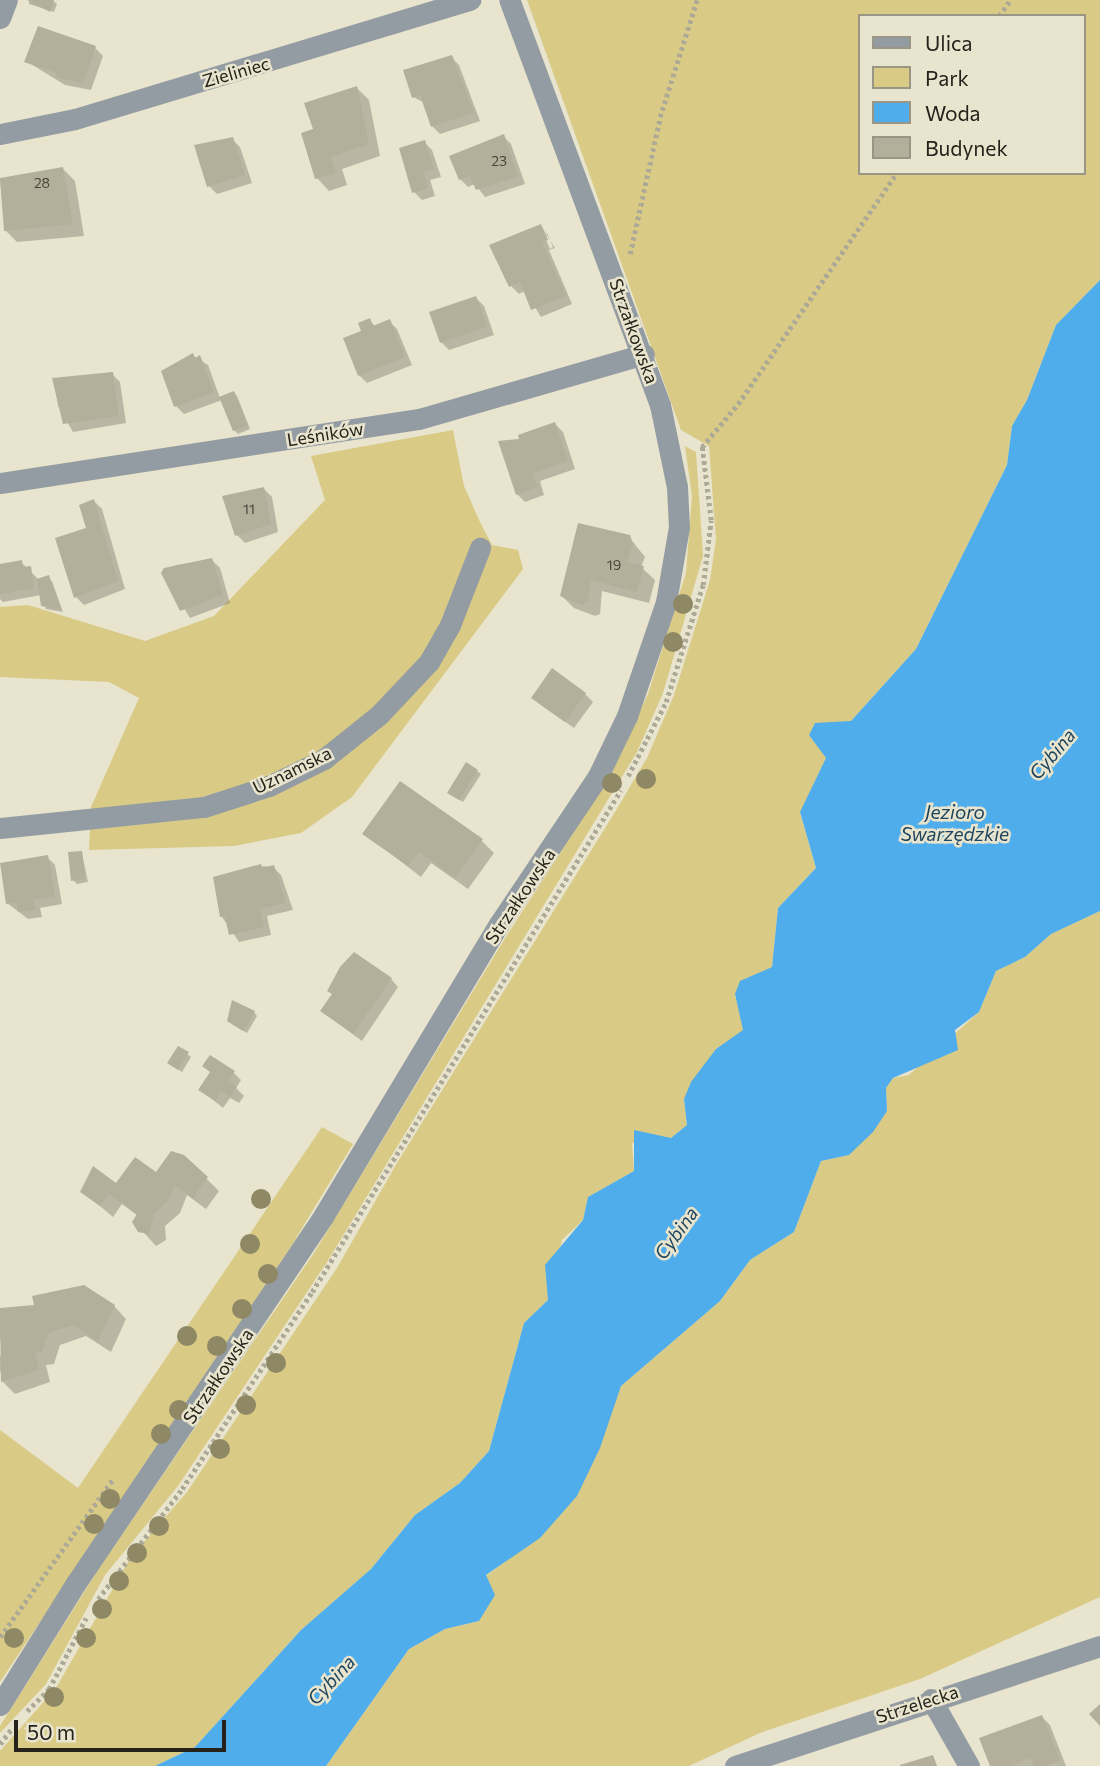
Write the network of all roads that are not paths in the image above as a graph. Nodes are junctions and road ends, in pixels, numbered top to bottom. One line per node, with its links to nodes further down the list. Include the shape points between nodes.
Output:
1 (7, 0): 4 (street)
2 (470, 0): 5 (street, Zieliniec, via 75,119)
3 (509, 0): 6 (street, Strzałkowska)
4 (0, 18)
5 (0, 134)
6 (644, 354): 7 (street, Leśników, via 419,419); 12 (street, Strzałkowska, via 670,444 679,527 666,603 616,743 574,815 499,924 309,1238 76,1583)
7 (0, 483)
8 (480, 548): 9 (street, Uznamska, via 450,625 429,662 379,715 324,759 269,786 204,807)
9 (0, 828)
10 (1100, 1646): 11 (street, Strzelecka)
11 (931, 1699): 13 (street, Strzelecka); 14 (street)
12 (0, 1705)
13 (735, 1766)
14 (969, 1766)

